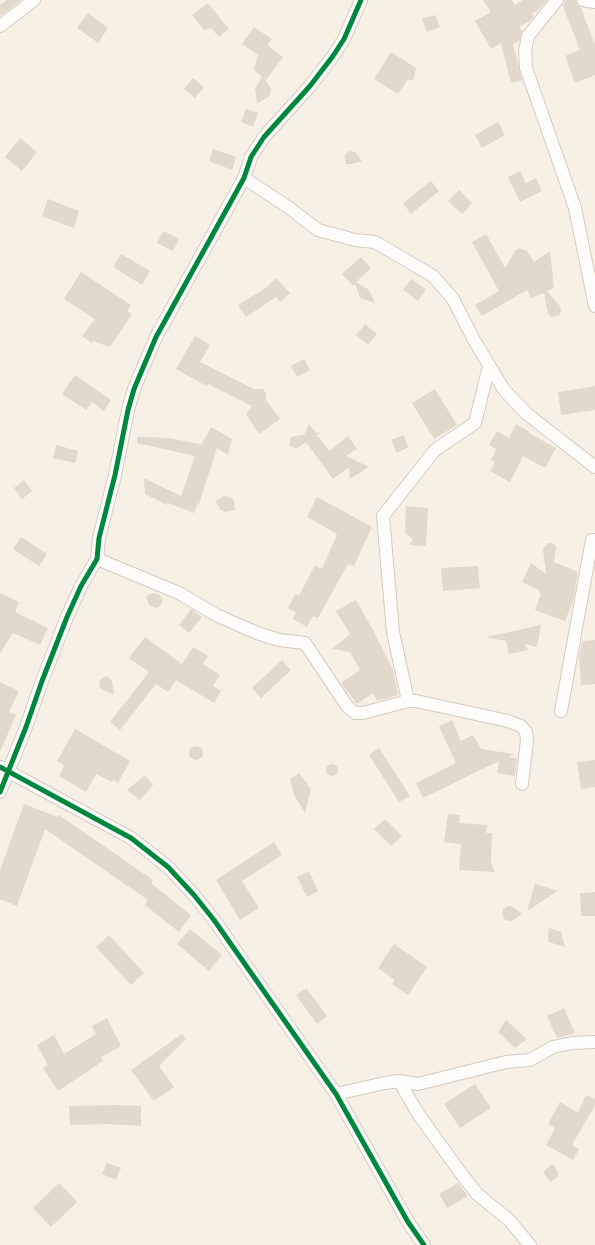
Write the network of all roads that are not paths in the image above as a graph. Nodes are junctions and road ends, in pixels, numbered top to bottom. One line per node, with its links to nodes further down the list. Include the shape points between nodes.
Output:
1 (34, 0): 6 (street)
2 (361, 0): 7 (street, via 333,56 264,137)
3 (557, 0): 8 (street, via 528,36 526,68 575,208)
4 (584, 0): 5 (street)
5 (595, 2)
6 (0, 26)
7 (244, 178): 9 (street, via 318,230 375,242 433,276 453,299); 12 (street, via 156,337 134,389 99,538)
8 (595, 306)
9 (489, 366): 10 (street, via 504,390 527,414); 13 (street, via 475,423 435,450 383,516 393,632)
10 (595, 467)
11 (595, 540): 14 (street, via 592,540)
12 (97, 559): 13 (street, via 179,593 216,615 257,633 279,640 305,642 347,706 356,713); 15 (street, via 67,616)
13 (408, 701): 16 (street, via 520,726 526,732 527,740)
14 (561, 712)
15 (5, 769): 17 (street); 20 (street, via 131,838 168,868 214,920)
16 (522, 784)
17 (0, 792)
18 (595, 1042): 19 (street, via 553,1047 530,1060 506,1062 418,1084)
19 (399, 1081): 20 (street); 22 (street, via 419,1115 472,1187 509,1220)
20 (336, 1094): 21 (street)
21 (424, 1245)
22 (530, 1245)

